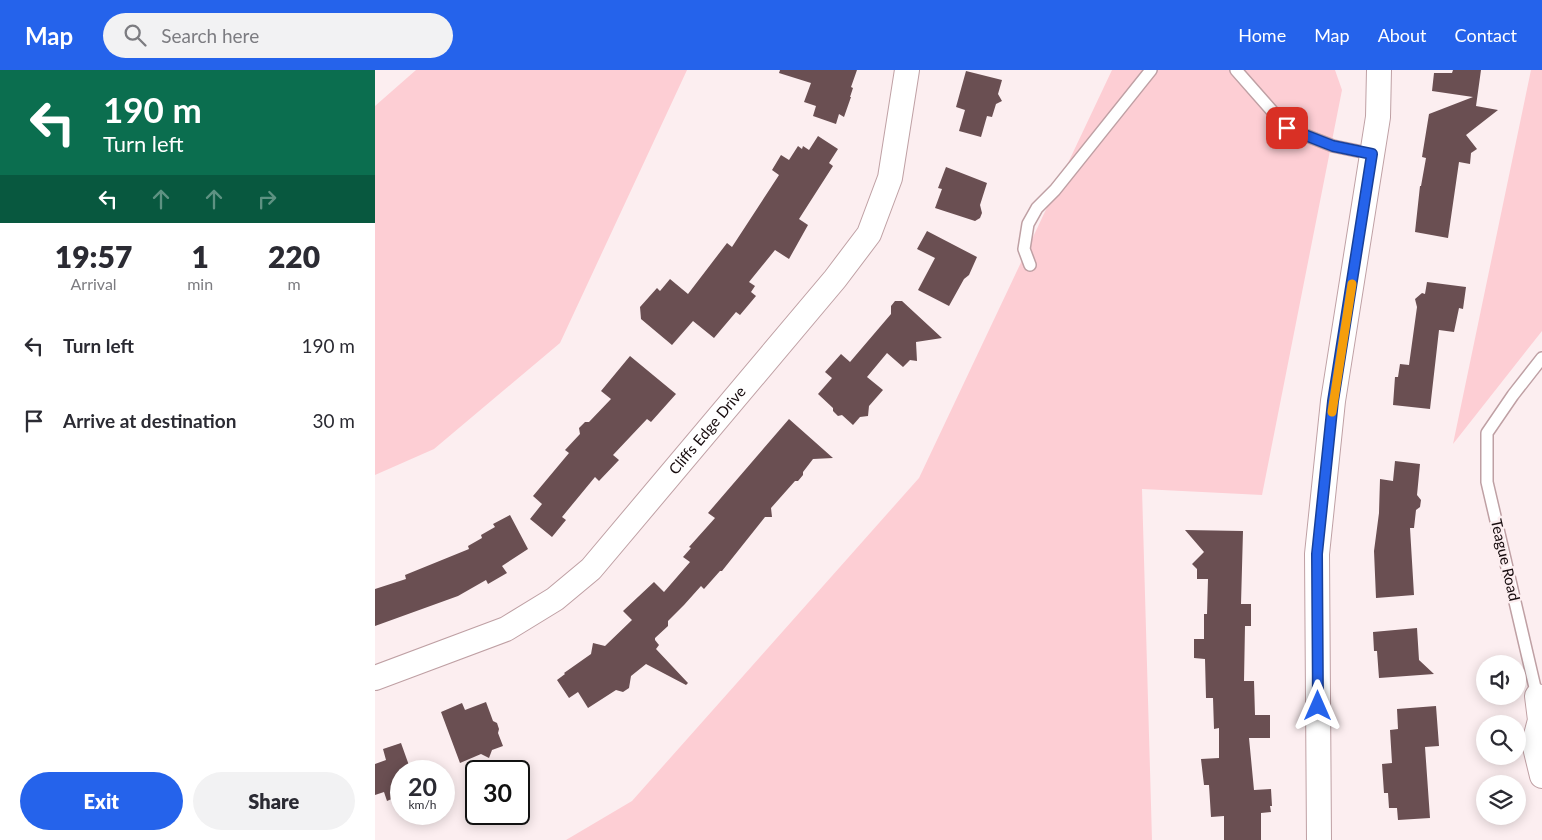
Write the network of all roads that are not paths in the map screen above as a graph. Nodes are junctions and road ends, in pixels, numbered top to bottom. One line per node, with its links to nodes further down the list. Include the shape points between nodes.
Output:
1 (907, 70): 8 (street, Cliffs Edge Drive, via 890,178 869,234 835,279 591,568 555,599 506,629)
2 (1151, 70): 6 (lane, via 1028,224 1023,249)
3 (1236, 70): 5 (lane, via 1287,128 1333,146)
4 (1379, 70): 5 (street, via 1378,117)
5 (1372, 154): 12 (street, via 1333,401 1317,554)
6 (1030, 265)
7 (1542, 358): 9 (lane, Teague Road, via 1487,433 1487,482)
8 (375, 678)
9 (1537, 696): 10 (street, Teague Road)
10 (1541, 720): 11 (street, Teague Road, via 1534,743)
11 (1542, 776)
12 (1319, 840)

